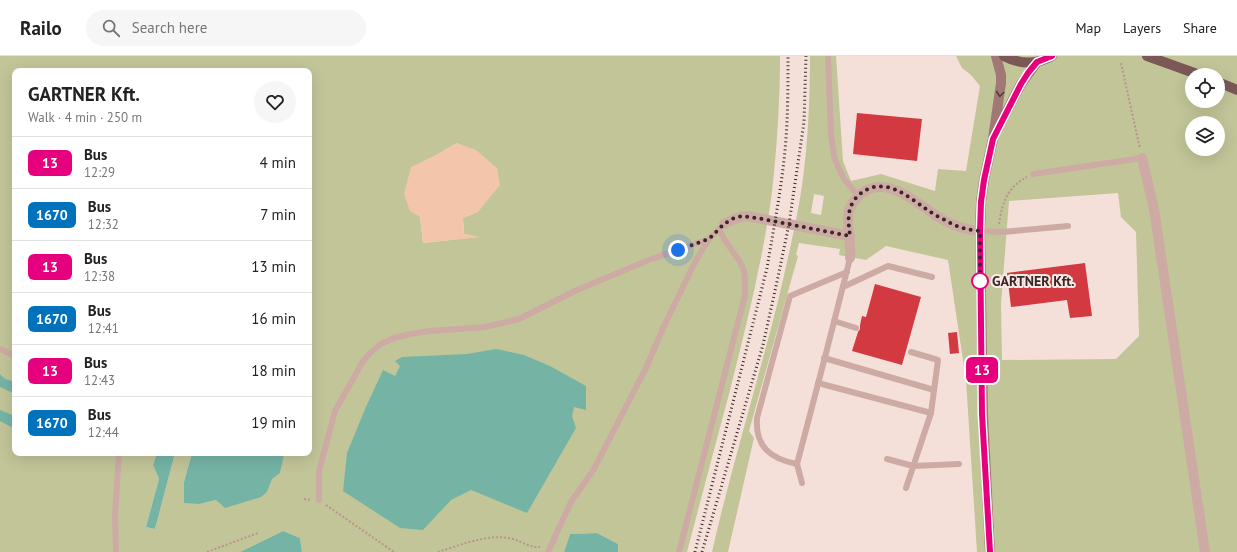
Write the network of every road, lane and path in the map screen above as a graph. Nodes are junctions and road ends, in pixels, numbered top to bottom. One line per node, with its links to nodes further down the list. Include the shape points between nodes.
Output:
1 (828, 56): 14 (lane, via 834,156 844,179)
2 (996, 56): 11 (main road, one-way to 11, via 1001,83)
3 (1004, 56): 6 (main road, via 1024,63)
4 (1052, 56): 6 (main road)
5 (1147, 56): 8 (main road)
6 (1037, 62): 11 (main road, via 1021,84)
7 (1121, 63): 12 (path)
8 (1185, 70)
9 (1225, 85): 10 (main road)
10 (1237, 90)
11 (993, 139): 17 (main road, via 983,187)
12 (1142, 158): 13 (lane); 50 (street, via 1154,209)
13 (1034, 174): 18 (path, via 1021,180 1007,195 1001,208)
14 (858, 196): 17 (street, via 872,187 887,187 911,198 956,226); 19 (street, via 849,210)
15 (1068, 226): 18 (lane)
16 (722, 227): 19 (street, via 734,218 747,216); 20 (lane); 48 (lane, via 724,239 744,271 745,295)
17 (980, 231): 18 (lane); 49 (main road, via 982,414)
18 (998, 232)
19 (850, 236): 21 (street)
20 (709, 239): 41 (lane, via 649,260 577,290 519,319 485,327 410,334 381,344 363,361 335,411 319,471); 43 (lane, via 696,260 646,368 594,469 571,502)
21 (850, 258): 22 (lane)
22 (847, 272): 24 (lane); 36 (lane, via 790,296 757,418 758,432 770,454 784,462)
23 (932, 277): 24 (lane, via 888,266)
24 (843, 287): 25 (lane)
25 (834, 321): 26 (lane); 30 (lane)
26 (856, 328)
27 (0, 349): 29 (lane)
28 (911, 352): 32 (lane, via 938,360)
29 (12, 355)
30 (824, 358): 31 (lane); 32 (lane)
31 (818, 383): 33 (lane); 36 (lane)
32 (934, 390): 33 (lane)
33 (931, 413): 38 (lane)
34 (119, 456): 44 (lane, via 115,515)
35 (887, 459): 38 (lane)
36 (797, 464): 39 (lane)
37 (959, 464): 38 (lane)
38 (913, 466): 40 (lane)
39 (802, 483)
40 (906, 488)
41 (319, 500): 46 (path)
42 (258, 533): 45 (path)
43 (549, 549): 47 (path, via 534,548 509,538 494,537)
44 (116, 552)
45 (207, 552)
46 (394, 552)
47 (438, 552)
48 (680, 552)
49 (990, 552)
50 (1205, 552)

